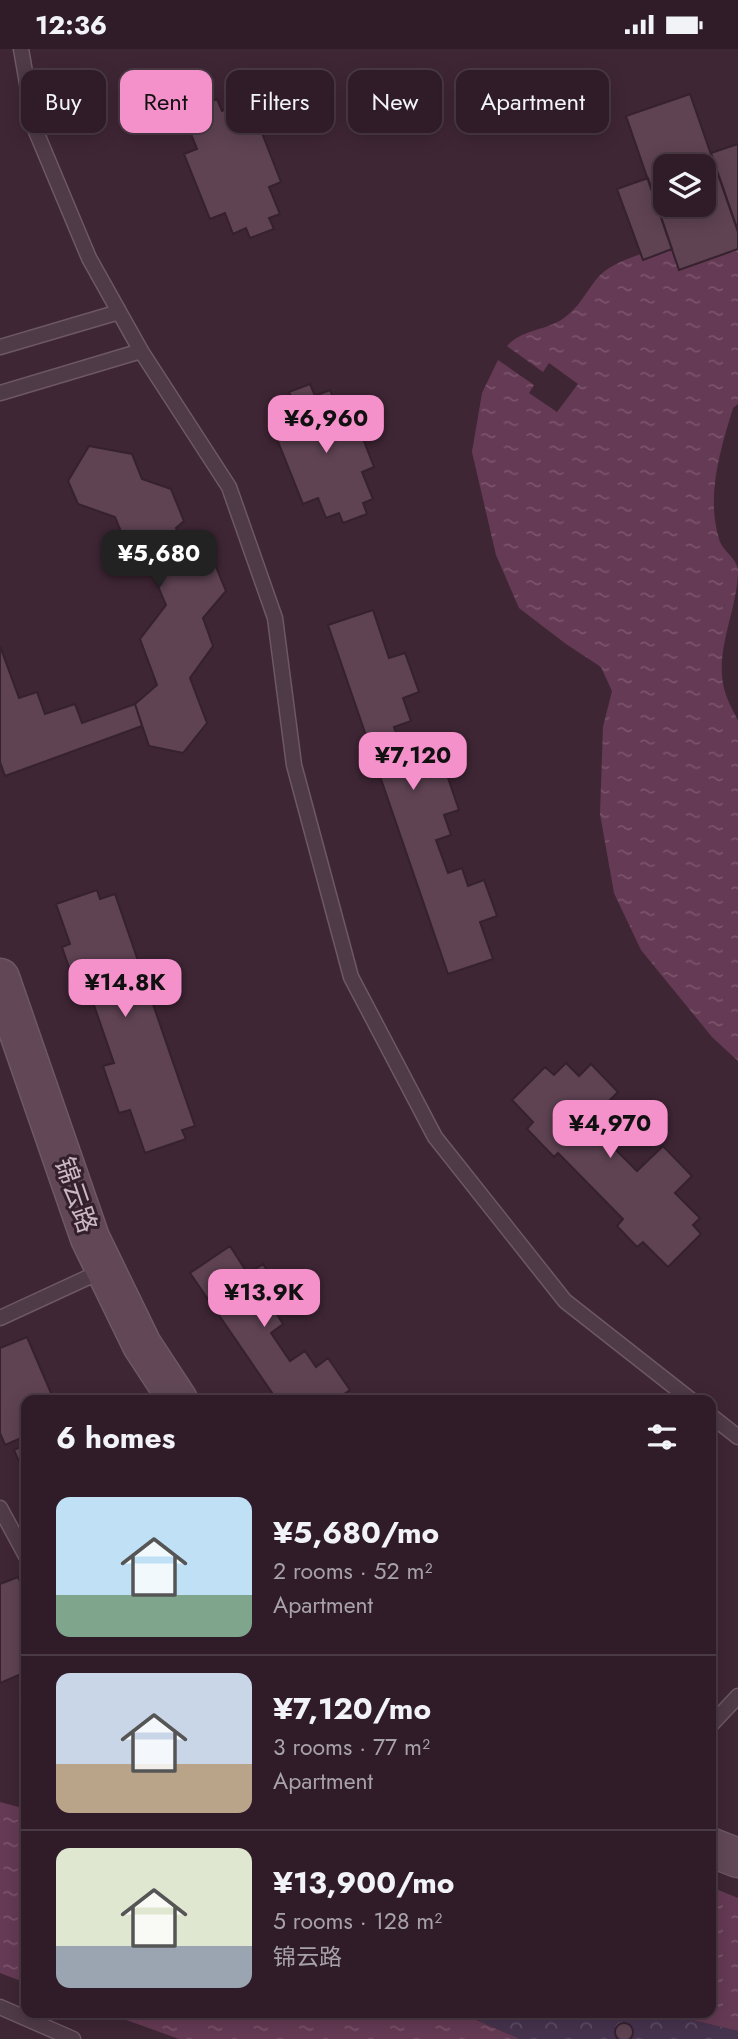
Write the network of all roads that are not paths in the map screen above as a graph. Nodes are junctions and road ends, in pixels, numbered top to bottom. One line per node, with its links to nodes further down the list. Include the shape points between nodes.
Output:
1 (22, 49): 2 (lane, via 34,129 89,258)
2 (119, 312): 3 (lane); 4 (lane)
3 (0, 347)
4 (141, 351): 5 (lane); 10 (lane, via 229,487 275,618 293,765 351,977 435,1137 565,1301)
5 (0, 393)
6 (0, 978): 7 (street, 锦云路)
7 (105, 1270): 8 (lane); 9 (street, 锦云路, via 142,1345)
8 (0, 1318)
9 (175, 1395)
10 (685, 1395)
11 (716, 1420): 12 (lane)
12 (738, 1437)
13 (0, 1508): 14 (lane)
14 (21, 1547)
15 (738, 1696): 16 (lane)
16 (716, 1720)
17 (716, 1849): 18 (street)
18 (738, 1858)
19 (0, 2007): 20 (lane)
20 (21, 2016)
21 (25, 2018): 22 (lane)
22 (73, 2039)

